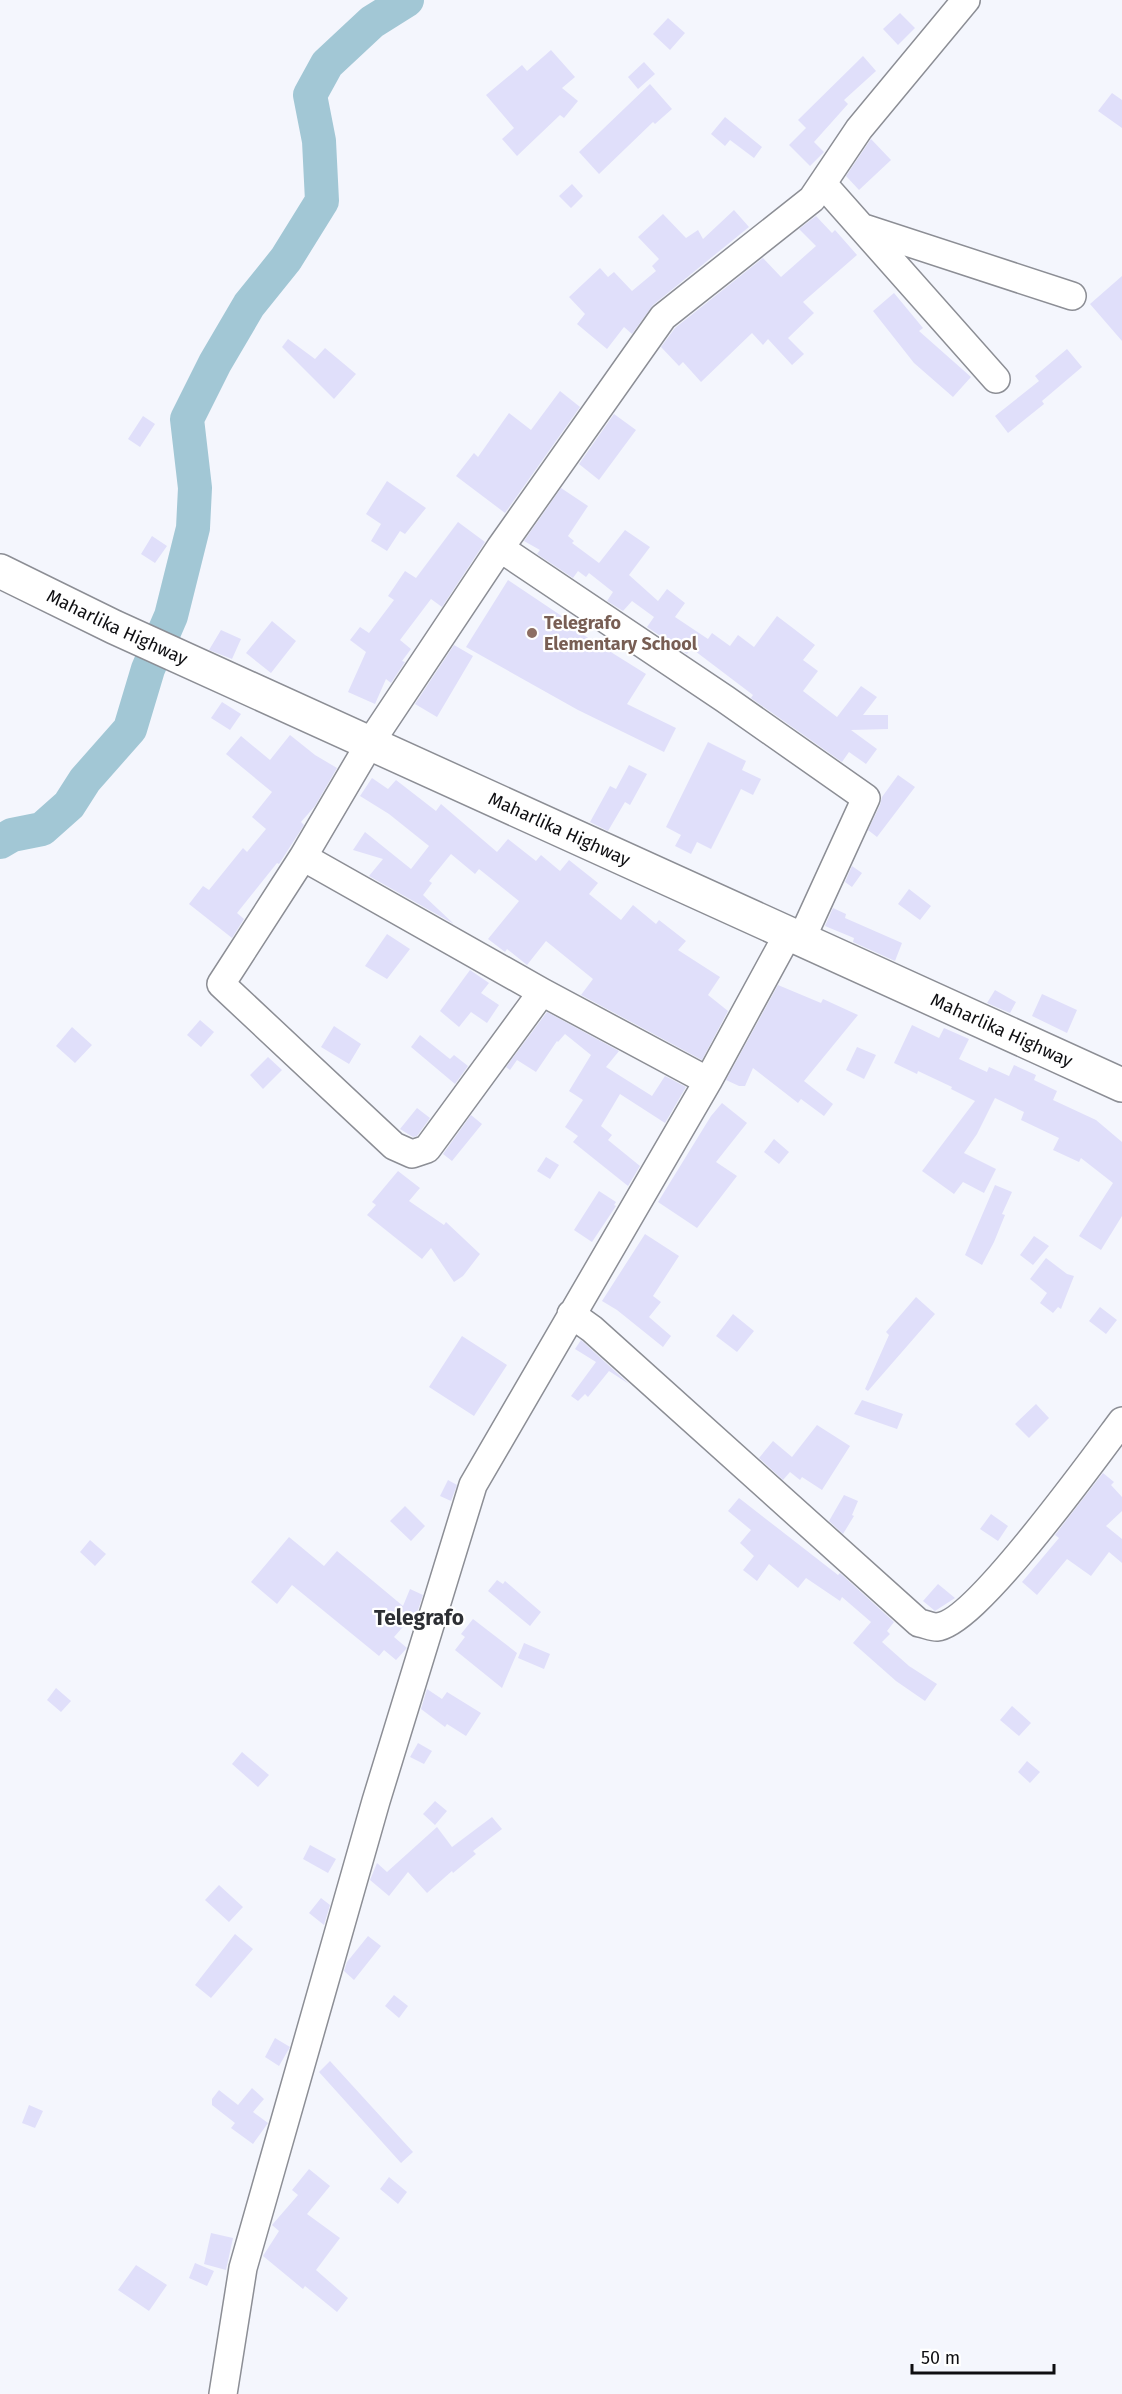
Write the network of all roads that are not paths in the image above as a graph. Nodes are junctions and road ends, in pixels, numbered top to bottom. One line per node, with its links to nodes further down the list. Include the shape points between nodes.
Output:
1 (966, 0): 2 (street, via 859,129)
2 (823, 184): 3 (street); 6 (street, via 812,199 663,317)
3 (863, 228): 4 (street); 5 (street)
4 (1072, 296)
5 (996, 379)
6 (500, 548): 8 (street); 10 (street, via 866,798)
7 (0, 572): 8 (highway, Maharlika Highway)
8 (370, 743): 9 (street); 10 (highway, Maharlika Highway)
9 (303, 857): 11 (street); 11 (street, via 221,984 394,1146 412,1154 427,1149)
10 (795, 937): 12 (street); 13 (highway, Maharlika Highway)
11 (542, 992): 12 (street)
12 (708, 1081): 14 (street)
13 (1122, 1084)
14 (571, 1314): 15 (street, via 919,1623 938,1627 960,1616 1015,1561); 16 (street, via 473,1485 376,1801 243,2268)
15 (1122, 1421)
16 (222, 2394)

